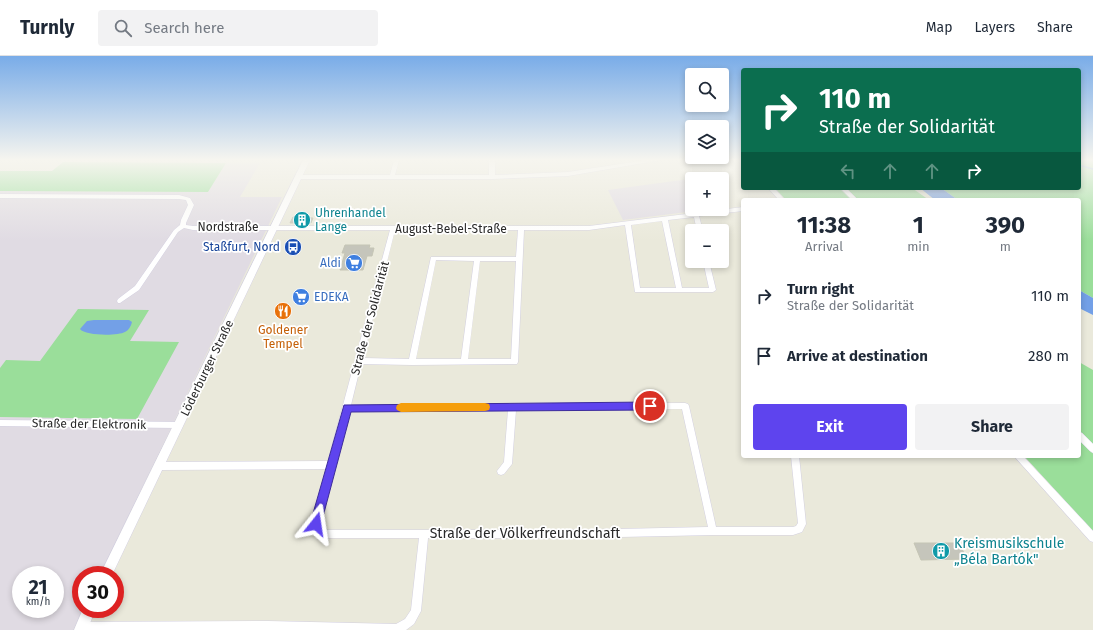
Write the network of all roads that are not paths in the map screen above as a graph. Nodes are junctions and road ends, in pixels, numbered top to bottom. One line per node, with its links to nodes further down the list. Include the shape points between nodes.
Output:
1 (294, 187): 13 (street, Löderburger Straße)
2 (773, 190): 5 (street)
3 (845, 190): 6 (street)
4 (0, 196): 12 (street, Nordstraße, via 179,197 188,199 191,204 183,220)
5 (780, 198)
6 (853, 198)
7 (741, 209): 8 (street, August-Bebel-Straße)
8 (729, 211)
9 (688, 216): 10 (street, August-Bebel-Straße)
10 (665, 219): 11 (street, August-Bebel-Straße); 19 (street)
11 (628, 224): 15 (street, August-Bebel-Straße, via 589,228); 19 (street, via 637,290)
12 (183, 226): 13 (street, Nordstraße); 20 (street, via 176,231 137,288)
13 (275, 227): 14 (street, August-Bebel-Straße); 27 (street, Löderburger Straße)
14 (393, 228): 15 (street, August-Bebel-Straße); 21 (street, Straße der Solidarität)
15 (521, 229): 17 (street)
16 (477, 259): 17 (street); 22 (street, via 433,258); 23 (street)
17 (520, 259): 23 (street, via 514,362)
18 (708, 268): 19 (street, via 713,290)
19 (679, 289)
20 (120, 301)
21 (359, 361): 22 (street); 25 (street, Straße der Solidarität)
22 (412, 362): 23 (street)
23 (464, 362)
24 (512, 407): 25 (street); 34 (street, via 508,464); 35 (street, via 685,406)
25 (347, 408): 32 (street, Straße der Solidarität)
26 (0, 423): 27 (street, Straße der Elektronik)
27 (179, 425): 33 (street, Löderburger Straße)
28 (1081, 437): 29 (street)
29 (1093, 450)
30 (795, 458): 35 (street, Straße der Völkerfreundschaft, via 802,524 799,529)
31 (1020, 458): 38 (street)
32 (331, 465): 33 (street); 36 (street, Straße der Solidarität, via 316,524 318,531)
33 (159, 466): 39 (street, Löderburger Straße)
34 (501, 471)
35 (713, 530): 37 (street, Straße der Völkerfreundschaft, via 573,534)
36 (336, 534): 37 (street, Straße der Völkerfreundschaft)
37 (424, 534): 41 (street, via 416,611 412,620 396,629 268,626)
38 (1093, 538)
39 (110, 566)
40 (86, 618): 41 (street)
41 (81, 628)

